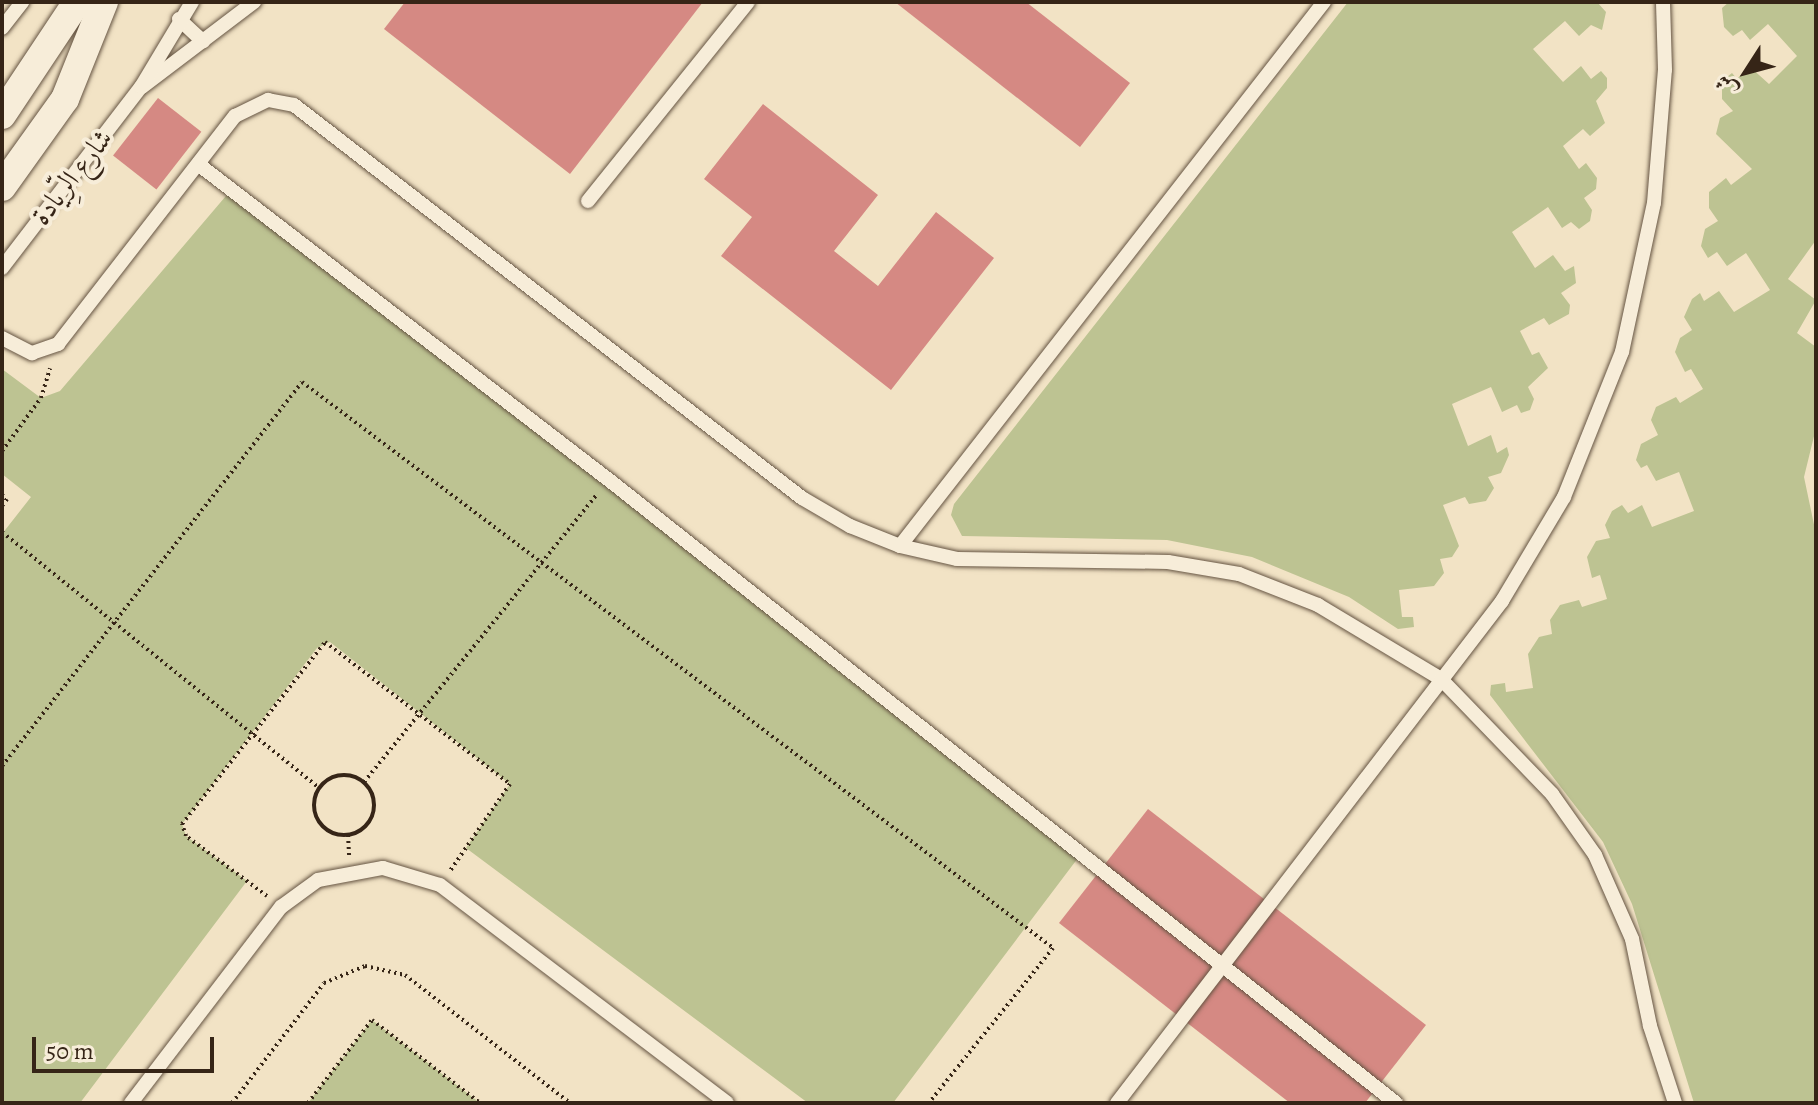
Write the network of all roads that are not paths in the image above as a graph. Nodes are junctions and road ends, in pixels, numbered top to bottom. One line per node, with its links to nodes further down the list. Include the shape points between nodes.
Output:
1 (22, 2): 10 (lane)
2 (77, 2): 13 (street)
3 (104, 2): 15 (street, شارع الرِّيادة, via 65,99)
4 (192, 2): 9 (lane, شارع الرِّيادة)
5 (254, 2): 11 (lane, شارع الرِّيادة)
6 (748, 2): 16 (lane)
7 (1324, 2): 19 (lane)
8 (1663, 2): 20 (lane, via 1665,70 1654,203 1622,352 1564,497 1502,601)
9 (179, 19): 11 (lane); 12 (lane, شارع الرِّيادة)
10 (2, 28)
11 (203, 41): 12 (lane, شارع الرِّيادة)
12 (141, 87): 17 (lane, شارع الرِّيادة)
13 (2, 115)
14 (198, 164): 18 (lane, via 58,344 32,353); 19 (lane, via 245,108 268,100 294,105 802,498); 21 (lane, via 609,480)
15 (2, 187)
16 (588, 201)
17 (2, 268)
18 (2, 338)
19 (900, 546): 20 (lane, via 986,562 1156,561 1239,574 1318,605)
20 (1441, 679): 21 (lane); 26 (lane, via 1552,794 1595,855 1632,939 1650,1026)
21 (1221, 965): 24 (lane); 25 (lane)
22 (131, 1103): 23 (lane, via 281,907 318,880 383,868 440,885)
23 (727, 1103)
24 (1117, 1103)
25 (1396, 1103)
26 (1675, 1103)

